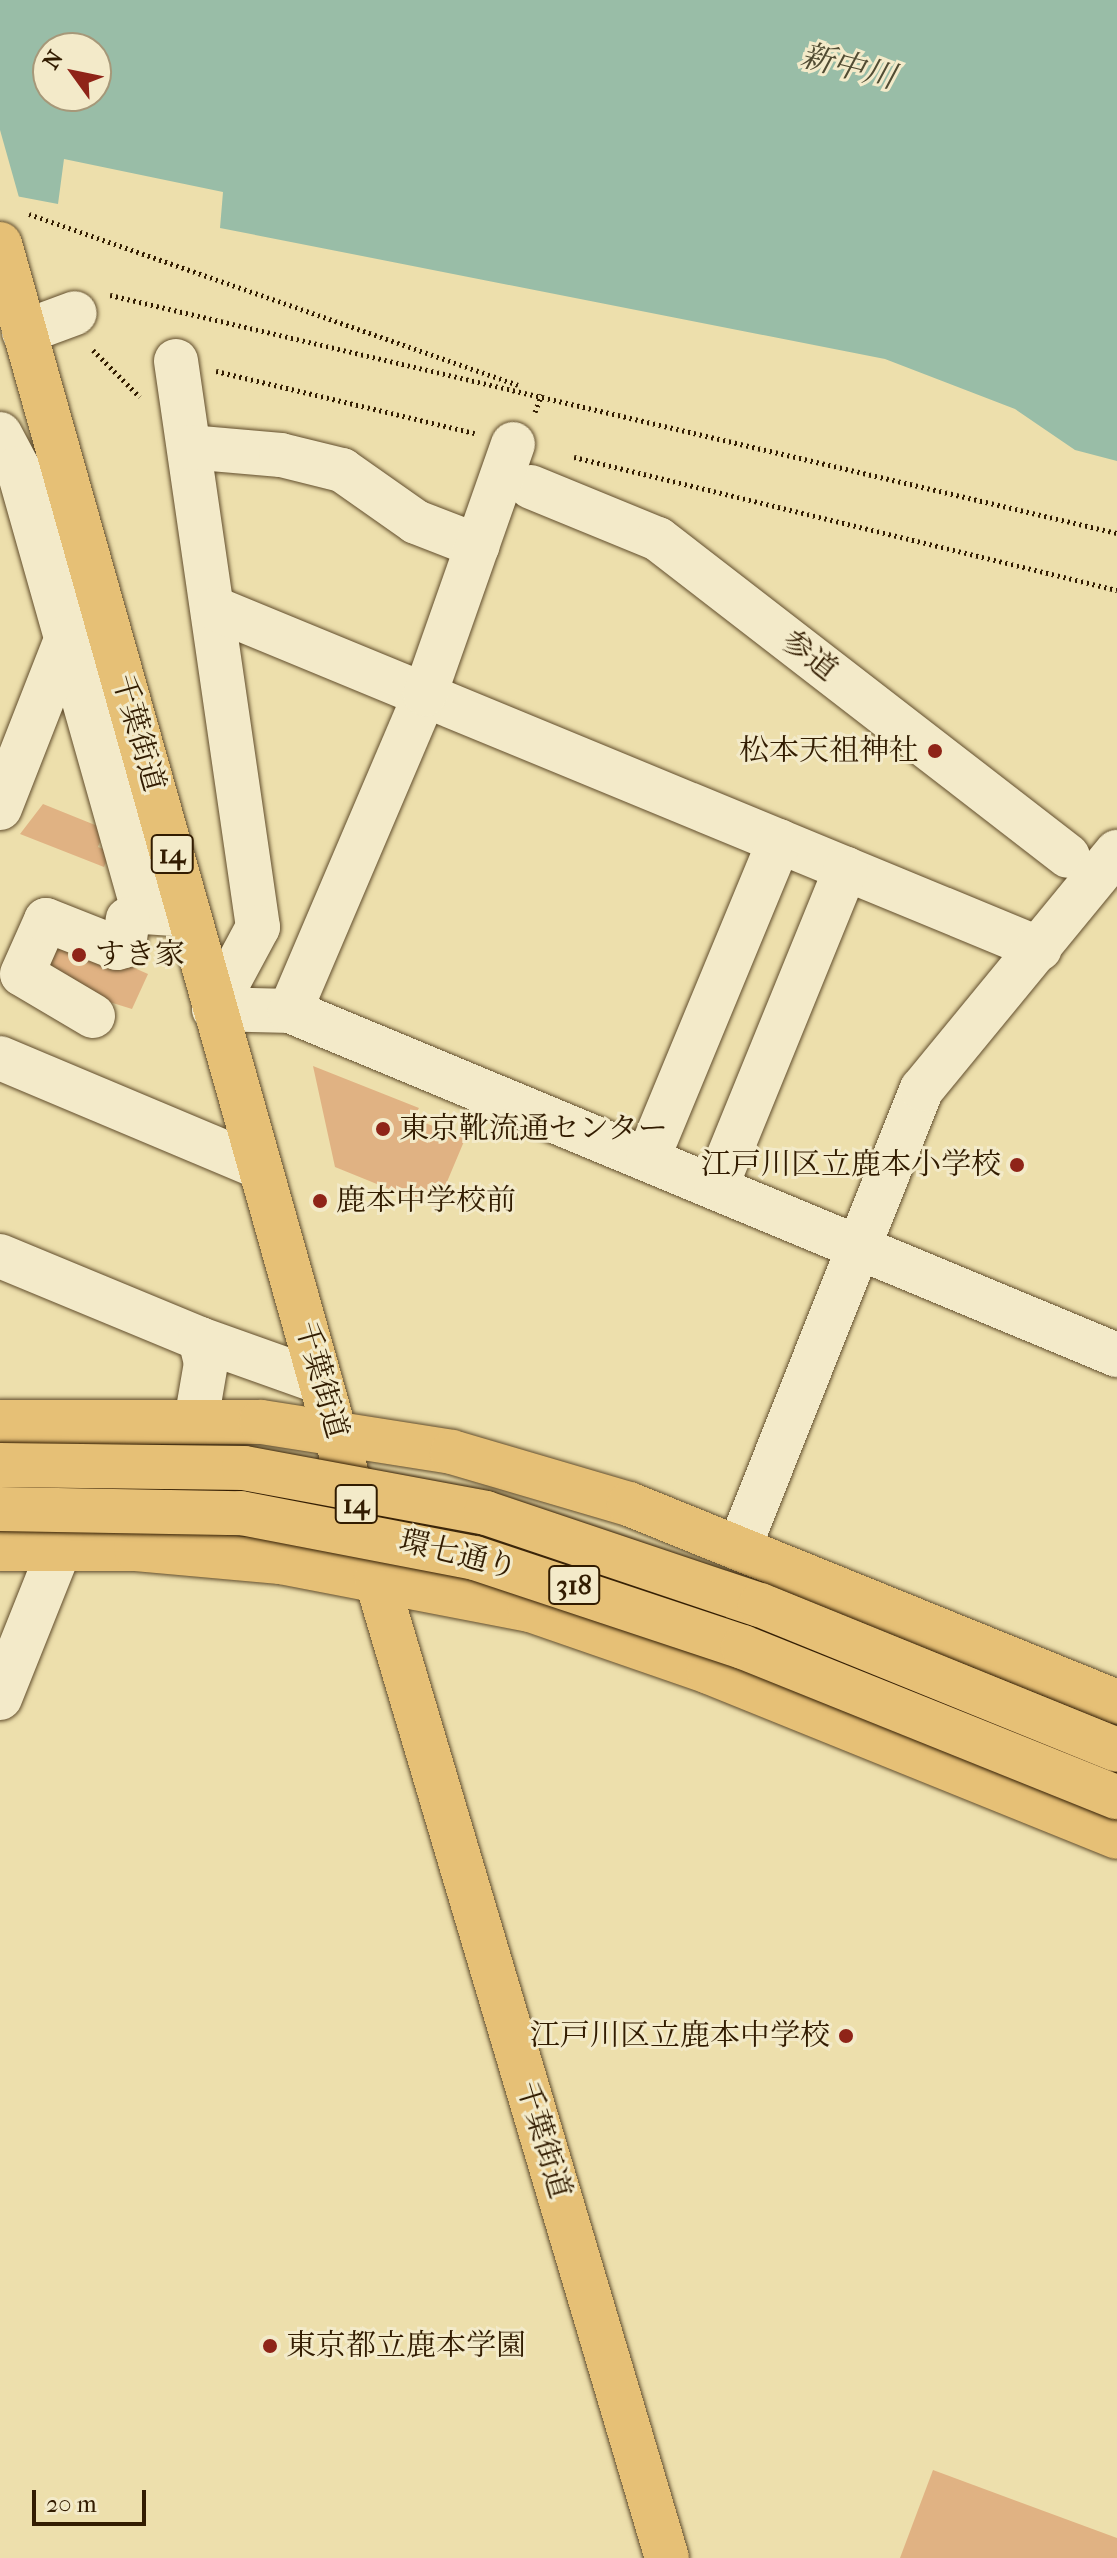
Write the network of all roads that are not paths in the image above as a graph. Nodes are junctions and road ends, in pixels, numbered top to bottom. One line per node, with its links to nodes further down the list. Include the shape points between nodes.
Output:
1 (11, 284): 2 (street); 17 (main road, 千葉街道 / 14)
2 (75, 313)
3 (176, 361): 6 (street)
4 (0, 434): 10 (street, via 18,468)
5 (503, 441): 8 (street)
6 (189, 447): 8 (street, via 281,455 342,470 416,522); 9 (street)
7 (531, 487): 15 (street, 参道, via 658,539)
8 (478, 546): 11 (street)
9 (216, 609): 11 (street); 20 (street, via 258,927)
10 (67, 637): 12 (street); 17 (street, via 144,912)
11 (425, 694): 13 (street); 21 (street)
12 (1, 802)
13 (779, 841): 16 (street); 24 (street)
14 (1117, 852): 19 (street)
15 (1068, 856)
16 (846, 869): 19 (street); 26 (street)
17 (189, 915): 20 (main road, 千葉街道 / 14)
18 (128, 919): 22 (street, via 124,946 117,948 46,920 22,974)
19 (1040, 949): 27 (street, via 922,1089)
20 (214, 1009): 21 (street); 25 (main road, 千葉街道 / 14)
21 (290, 1011): 24 (street)
22 (93, 1016)
23 (0, 1058): 25 (street)
24 (648, 1158): 26 (street)
25 (259, 1167): 31 (main road, 千葉街道 / 14)
26 (716, 1187): 27 (street)
27 (860, 1246): 30 (street); 39 (street)
28 (0, 1256): 29 (street)
29 (200, 1339): 31 (street); 33 (street, via 206,1363)
30 (1117, 1355)
31 (321, 1382): 35 (main road, 千葉街道 / 14)
32 (116, 1421): 33 (main road); 34 (main road); 38 (street)
33 (196, 1421): 35 (main road)
34 (0, 1422)
35 (336, 1429): 39 (main road, via 541,1476); 41 (main road, 千葉街道 / 14)
36 (0, 1465): 44 (main road, 環七通り / 318, bridge, via 244,1468 486,1513 760,1605)
37 (0, 1509): 45 (main road, 環七通り / 318, bridge, via 241,1513 475,1558 743,1647)
38 (59, 1547): 40 (main road); 41 (main road, via 205,1554); 42 (street)
39 (739, 1548): 43 (main road)
40 (0, 1549)
41 (376, 1578): 46 (main road, via 598,1632); 47 (main road, 千葉街道 / 14)
42 (0, 1698)
43 (1117, 1702)
44 (1117, 1750)
45 (1117, 1797)
46 (1117, 1837)
47 (667, 2558)

